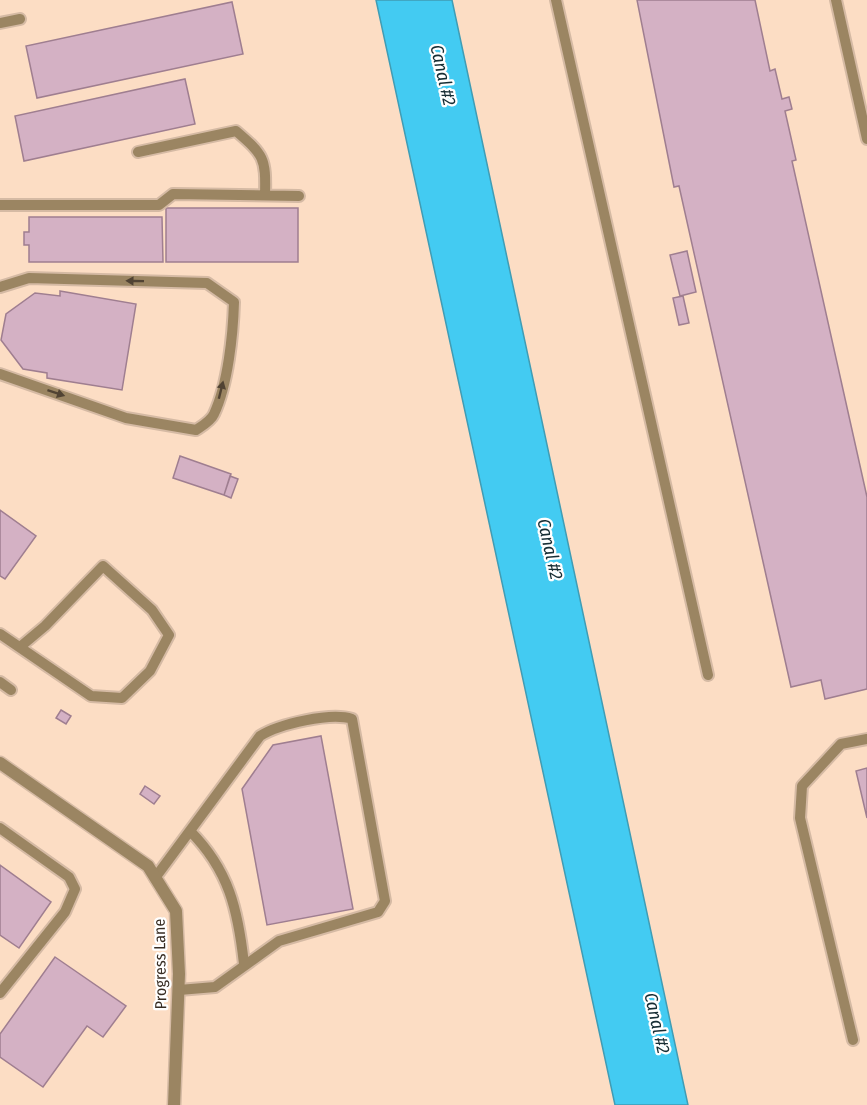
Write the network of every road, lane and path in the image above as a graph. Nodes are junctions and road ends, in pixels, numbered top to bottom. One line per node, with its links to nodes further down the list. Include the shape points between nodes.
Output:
1 (556, 0): 14 (lane)
2 (836, 0): 5 (lane)
3 (20, 19): 4 (lane)
4 (0, 23)
5 (867, 139)
6 (138, 152): 7 (lane, via 236,131 256,148 266,166)
7 (265, 195): 8 (lane); 9 (lane, via 173,194 159,205)
8 (299, 196)
9 (0, 205)
10 (0, 287): 11 (lane, one-way to 10, via 126,418 196,430 213,417 233,328 234,302 207,283 29,278)
11 (0, 374)
12 (0, 634): 13 (lane)
13 (21, 647): 13 (lane, via 91,696 122,698 150,671 169,635 152,610 103,566)
14 (708, 675)
15 (0, 682): 16 (lane)
16 (11, 690)
17 (867, 739): 25 (lane, via 842,744 802,786 800,818)
18 (0, 763): 21 (street, Progress Lane, via 148,866)
19 (0, 828): 24 (lane, via 69,877 75,889 65,912)
20 (190, 831): 21 (lane); 22 (lane, via 209,850 225,877 240,929); 22 (lane, via 260,736 271,729 340,715 352,719 385,901 378,912 279,941)
21 (155, 878): 23 (street, Progress Lane, via 176,911)
22 (244, 964): 23 (lane, via 215,987)
23 (179, 990): 26 (street, Progress Lane)
24 (0, 993)
25 (853, 1040)
26 (174, 1105)

